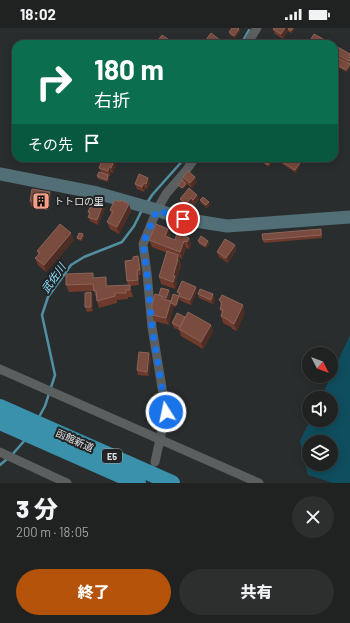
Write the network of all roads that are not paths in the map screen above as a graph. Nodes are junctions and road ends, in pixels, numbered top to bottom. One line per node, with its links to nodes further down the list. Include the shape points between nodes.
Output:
1 (257, 28): 2 (street)
2 (250, 40)
3 (192, 162): 5 (street, via 166,194)
4 (0, 174): 5 (street, via 97,193)
5 (149, 208): 6 (street, via 183,219 227,226); 12 (street, via 143,244 152,328 166,412)
6 (350, 217)
7 (0, 369): 12 (street)
8 (0, 407): 10 (highway, 函館新道 / E5)
9 (0, 422): 10 (highway, 函館新道 / E5)
10 (20, 424): 11 (highway, 函館新道 / E5)
11 (48, 435): 16 (highway, 函館新道 / E5); 17 (highway, 函館新道 / E5)
12 (160, 440): 14 (street); 18 (street)
13 (4, 454): 15 (street)
14 (155, 462)
15 (67, 483)
16 (138, 483)
17 (172, 483)
18 (259, 483)

